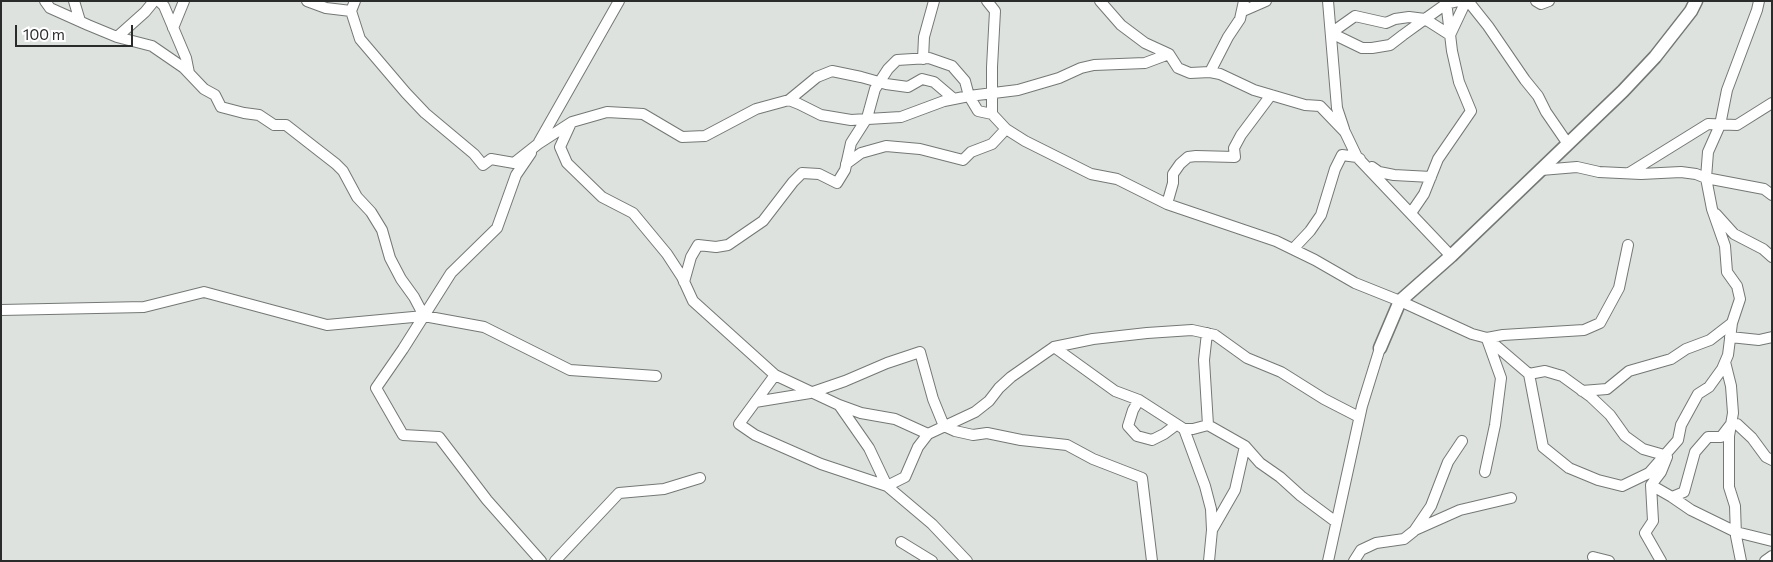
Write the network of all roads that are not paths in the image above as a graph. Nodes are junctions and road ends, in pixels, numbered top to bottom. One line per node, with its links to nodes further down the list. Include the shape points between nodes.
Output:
1 (45, 1): 23 (street, via 50,8)
2 (74, 1): 23 (street)
3 (154, 1): 27 (street)
4 (159, 1): 24 (street)
5 (184, 1): 24 (street)
6 (307, 1): 20 (street, via 326,8)
7 (619, 1): 45 (street)
8 (934, 1): 29 (street, via 924,37)
9 (987, 1): 33 (street, via 995,11)
10 (1100, 1): 28 (street, via 1121,25 1145,43)
11 (1266, 1): 21 (street)
12 (1328, 1): 25 (street)
13 (1459, 1): 19 (street)
14 (1467, 1): 26 (street); 46 (street, via 1538,96)
15 (1536, 1): 16 (street, via 1541,4)
16 (1549, 1)
17 (1696, 1): 46 (main road, via 1655,57)
18 (1759, 1): 42 (street, via 1727,90)
19 (1446, 2): 22 (street); 26 (street)
20 (353, 6): 45 (street, via 360,39 426,112 483,165 491,159 514,163)
21 (1244, 6): 30 (street)
22 (1425, 19): 25 (street, via 1409,17 1386,22 1355,16); 25 (street, via 1390,45 1372,48 1362,48); 26 (street)
23 (80, 21): 27 (street)
24 (173, 28): 31 (street)
25 (1331, 32): 44 (street, via 1337,108)
26 (1450, 35): 51 (street, via 1459,82 1471,111 1438,159)
27 (117, 37): 31 (street, via 152,46)
28 (1169, 54): 30 (street, via 1178,68 1190,73); 33 (street, via 1145,63 1094,65 1018,90)
29 (923, 58): 32 (street, via 897,60); 35 (street, via 952,66 965,81)
30 (1210, 72): 34 (street)
31 (189, 74): 64 (street, via 215,95 221,107 259,115 274,125 286,125 343,171 357,197 382,230 400,279)
32 (879, 83): 36 (street, via 908,87 922,79 934,82); 37 (street, via 832,72 816,77); 40 (street)
33 (992, 93): 35 (street); 39 (street)
34 (1271, 95): 44 (street, via 1320,106); 54 (street, via 1241,135 1234,148 1235,157 1188,157 1180,164 1173,174)
35 (969, 96): 36 (street); 39 (street, via 978,111)
36 (954, 99): 40 (street, via 901,117)
37 (789, 100): 40 (street, via 820,115 851,120); 41 (street, via 756,109 705,136 682,137 643,114 607,112)
38 (1772, 103): 42 (street, via 1737,125)
39 (992, 114): 43 (street)
40 (867, 118): 48 (street, via 851,143)
41 (572, 122): 45 (street); 61 (street, via 560,146 567,163 602,197 633,213 667,254)
42 (1720, 125): 50 (street, via 1708,124); 52 (street, via 1708,152)
43 (1006, 129): 48 (street, via 992,144 971,152 963,160 920,149 886,146 861,154); 54 (street, via 1025,142 1091,174 1117,179)
44 (1345, 132): 47 (street)
45 (538, 144): 64 (street, via 516,175 497,228 451,273)
46 (1568, 144): 49 (main road)
47 (1357, 156): 51 (street, via 1379,172); 56 (street); 58 (street, via 1342,155 1320,215)
48 (846, 164): 61 (street, via 837,183 819,174 802,173 763,221 728,246 698,245)
49 (1541, 170): 50 (street, via 1577,168); 59 (main road)
50 (1629, 174): 52 (street, via 1682,172)
51 (1431, 177): 56 (street, via 1424,194)
52 (1706, 178): 53 (street, via 1764,189); 55 (street)
53 (1772, 195)
54 (1167, 204): 58 (street)
55 (1712, 209): 60 (street, via 1734,234); 65 (street, via 1726,246 1727,272 1737,286 1740,299)
56 (1410, 213): 59 (street)
57 (1628, 245): 69 (street, via 1619,288 1600,323 1584,330)
58 (1294, 249): 62 (street, via 1355,283)
59 (1451, 256): 62 (main road)
60 (1772, 257)
61 (684, 282): 75 (street, via 693,300)
62 (1400, 301): 69 (street); 71 (main road)
63 (1, 310): 64 (street, via 144,307 204,292 327,325)
64 (424, 316): 74 (street, via 484,326 570,370); 106 (street, via 376,388 403,435 439,436 487,500)
65 (1732, 323): 67 (street); 76 (street, via 1710,340 1686,349 1671,360 1629,370 1607,389)
66 (1207, 333): 70 (street, via 1192,330 1147,333); 81 (street, via 1215,335 1247,358 1281,372); 83 (street, via 1204,360)
67 (1730, 337): 68 (street, via 1759,340); 72 (street)
68 (1772, 337)
69 (1487, 338): 73 (street); 91 (street, via 1501,378)
70 (1054, 347): 78 (street, via 1115,391); 84 (street, via 1011,376 975,412)
71 (1380, 348): 81 (street)
72 (1725, 362): 82 (street, via 1732,386); 89 (street, via 1709,387 1698,394 1681,425 1678,440)
73 (1529, 374): 76 (street, via 1545,371 1562,376); 89 (street, via 1543,447 1569,468 1622,486 1649,473)
74 (656, 376)
75 (775, 376): 77 (street); 79 (street)
76 (1582, 391): 89 (street, via 1610,415 1625,436 1643,449)
77 (810, 393): 79 (street); 80 (street); 84 (street, via 920,352)
78 (1139, 400): 85 (street); 85 (street, via 1128,426 1137,436 1152,440)
79 (755, 402): 93 (street, via 739,424 755,435 821,464)
80 (839, 405): 86 (street, via 895,419); 93 (street, via 870,448)
81 (1359, 417): 97 (street)
82 (1731, 424): 90 (street, via 1737,424); 95 (street, via 1721,437 1708,437 1695,452 1684,492); 100 (street, via 1729,488 1736,506)
83 (1208, 425): 85 (street, via 1194,429); 88 (street)
84 (944, 426): 86 (street); 110 (street, via 973,435 987,433 1067,445 1092,459 1142,478)
85 (1180, 427): 98 (street, via 1209,501)
86 (928, 434): 93 (street, via 918,447 905,477)
87 (1462, 441): 99 (street, via 1448,462 1431,506)
88 (1245, 446): 97 (street, via 1260,464); 98 (street, via 1235,490)
89 (1666, 452): 94 (street, via 1660,472)
90 (1772, 460)
91 (1485, 472)
92 (700, 478): 107 (street, via 664,489 619,493)
93 (887, 486): 109 (street, via 932,524)
94 (1651, 486): 95 (street); 105 (street, via 1653,520 1645,533)
95 (1672, 497): 100 (street)
96 (1511, 498): 99 (street, via 1460,510)
97 (1336, 522): 112 (street)
98 (1212, 530): 111 (street)
99 (1414, 531): 113 (street, via 1404,539 1376,543 1361,550)
100 (1736, 532): 101 (street); 115 (street)
101 (1772, 541)
102 (901, 542): 108 (street)
103 (1772, 556): 116 (street)
104 (1593, 557): 114 (street)
105 (1658, 560)
106 (541, 561)
107 (554, 561)
108 (932, 561)
109 (967, 561)
110 (1152, 561)
111 (1209, 561)
112 (1328, 561)
113 (1354, 561)
114 (1609, 561)
115 (1741, 561)
116 (1765, 561)

